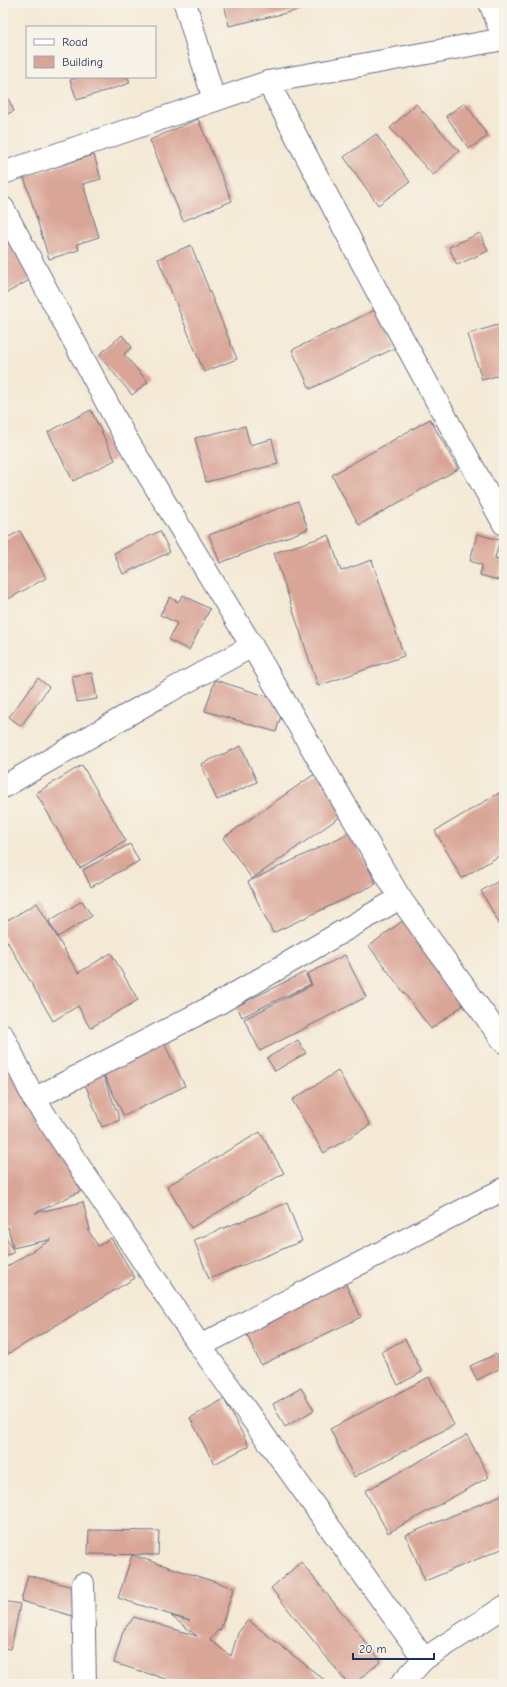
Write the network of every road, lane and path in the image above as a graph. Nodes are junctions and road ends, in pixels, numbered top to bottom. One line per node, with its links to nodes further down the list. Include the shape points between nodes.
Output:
1 (185, 3): 5 (street)
2 (490, 3): 3 (street)
3 (504, 39): 4 (street)
4 (268, 82): 5 (street); 8 (street, via 381,300)
5 (214, 100): 6 (street)
6 (3, 174)
7 (3, 208): 9 (street, via 124,435)
8 (504, 524)
9 (252, 646): 10 (street); 11 (street)
10 (3, 787)
11 (400, 898): 13 (street); 14 (street, via 220,1002)
12 (3, 1036): 14 (street)
13 (504, 1042)
14 (34, 1100): 16 (street)
15 (504, 1189): 16 (street)
16 (200, 1346): 19 (street)
17 (82, 1584): 20 (street)
18 (504, 1607): 19 (street)
19 (424, 1659): 21 (street)
20 (86, 1684)
21 (401, 1684)

